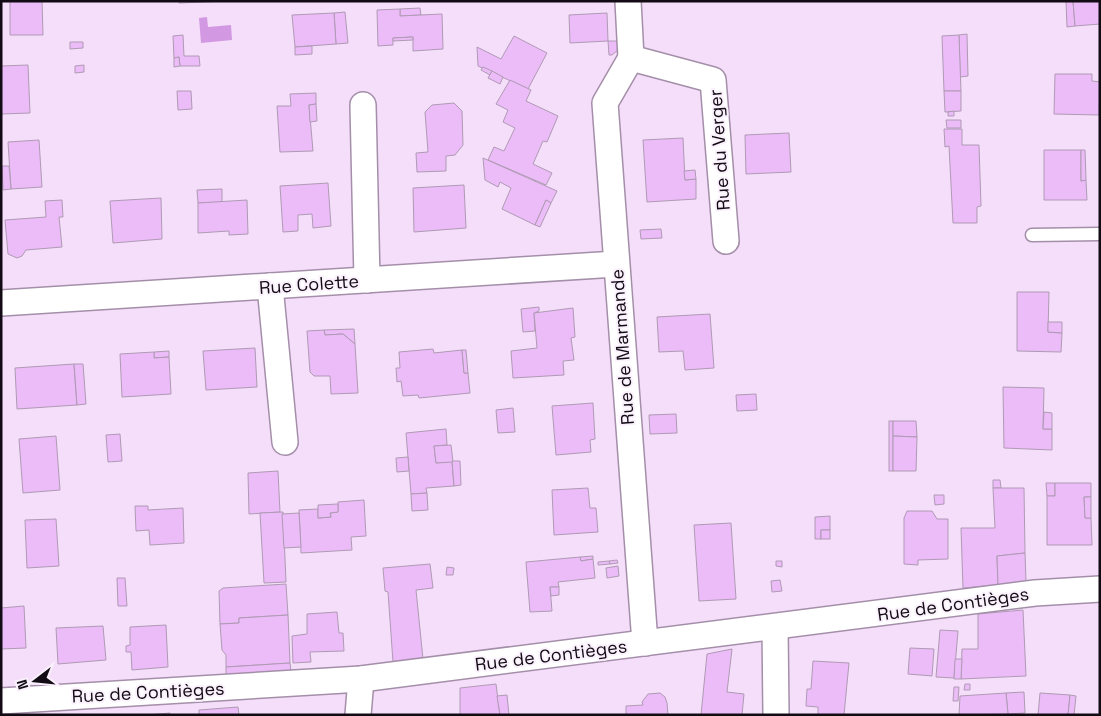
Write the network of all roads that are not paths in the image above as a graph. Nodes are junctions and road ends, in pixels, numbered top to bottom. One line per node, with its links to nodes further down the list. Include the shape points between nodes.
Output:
1 (628, 1): 2 (street)
2 (631, 58): 6 (street, Rue du Verger, via 713,80); 7 (street, Rue de Marmande, via 605,103)
3 (363, 105): 8 (street)
4 (1100, 234): 5 (lane)
5 (1032, 235)
6 (726, 241)
7 (616, 264): 8 (street, Rue Colette); 14 (street, Rue de Marmande)
8 (367, 280): 9 (street, Rue Colette)
9 (270, 286): 10 (street, Rue Colette); 11 (street)
10 (1, 303)
11 (284, 442)
12 (1100, 589): 13 (street, Rue de Contièges, via 1035,593)
13 (775, 627): 14 (street, Rue de Contièges); 18 (street)
14 (646, 643): 15 (street, Rue de Contièges)
15 (361, 679): 16 (street, Rue de Contièges); 17 (street)
16 (1, 701)
17 (358, 715)
18 (776, 715)

